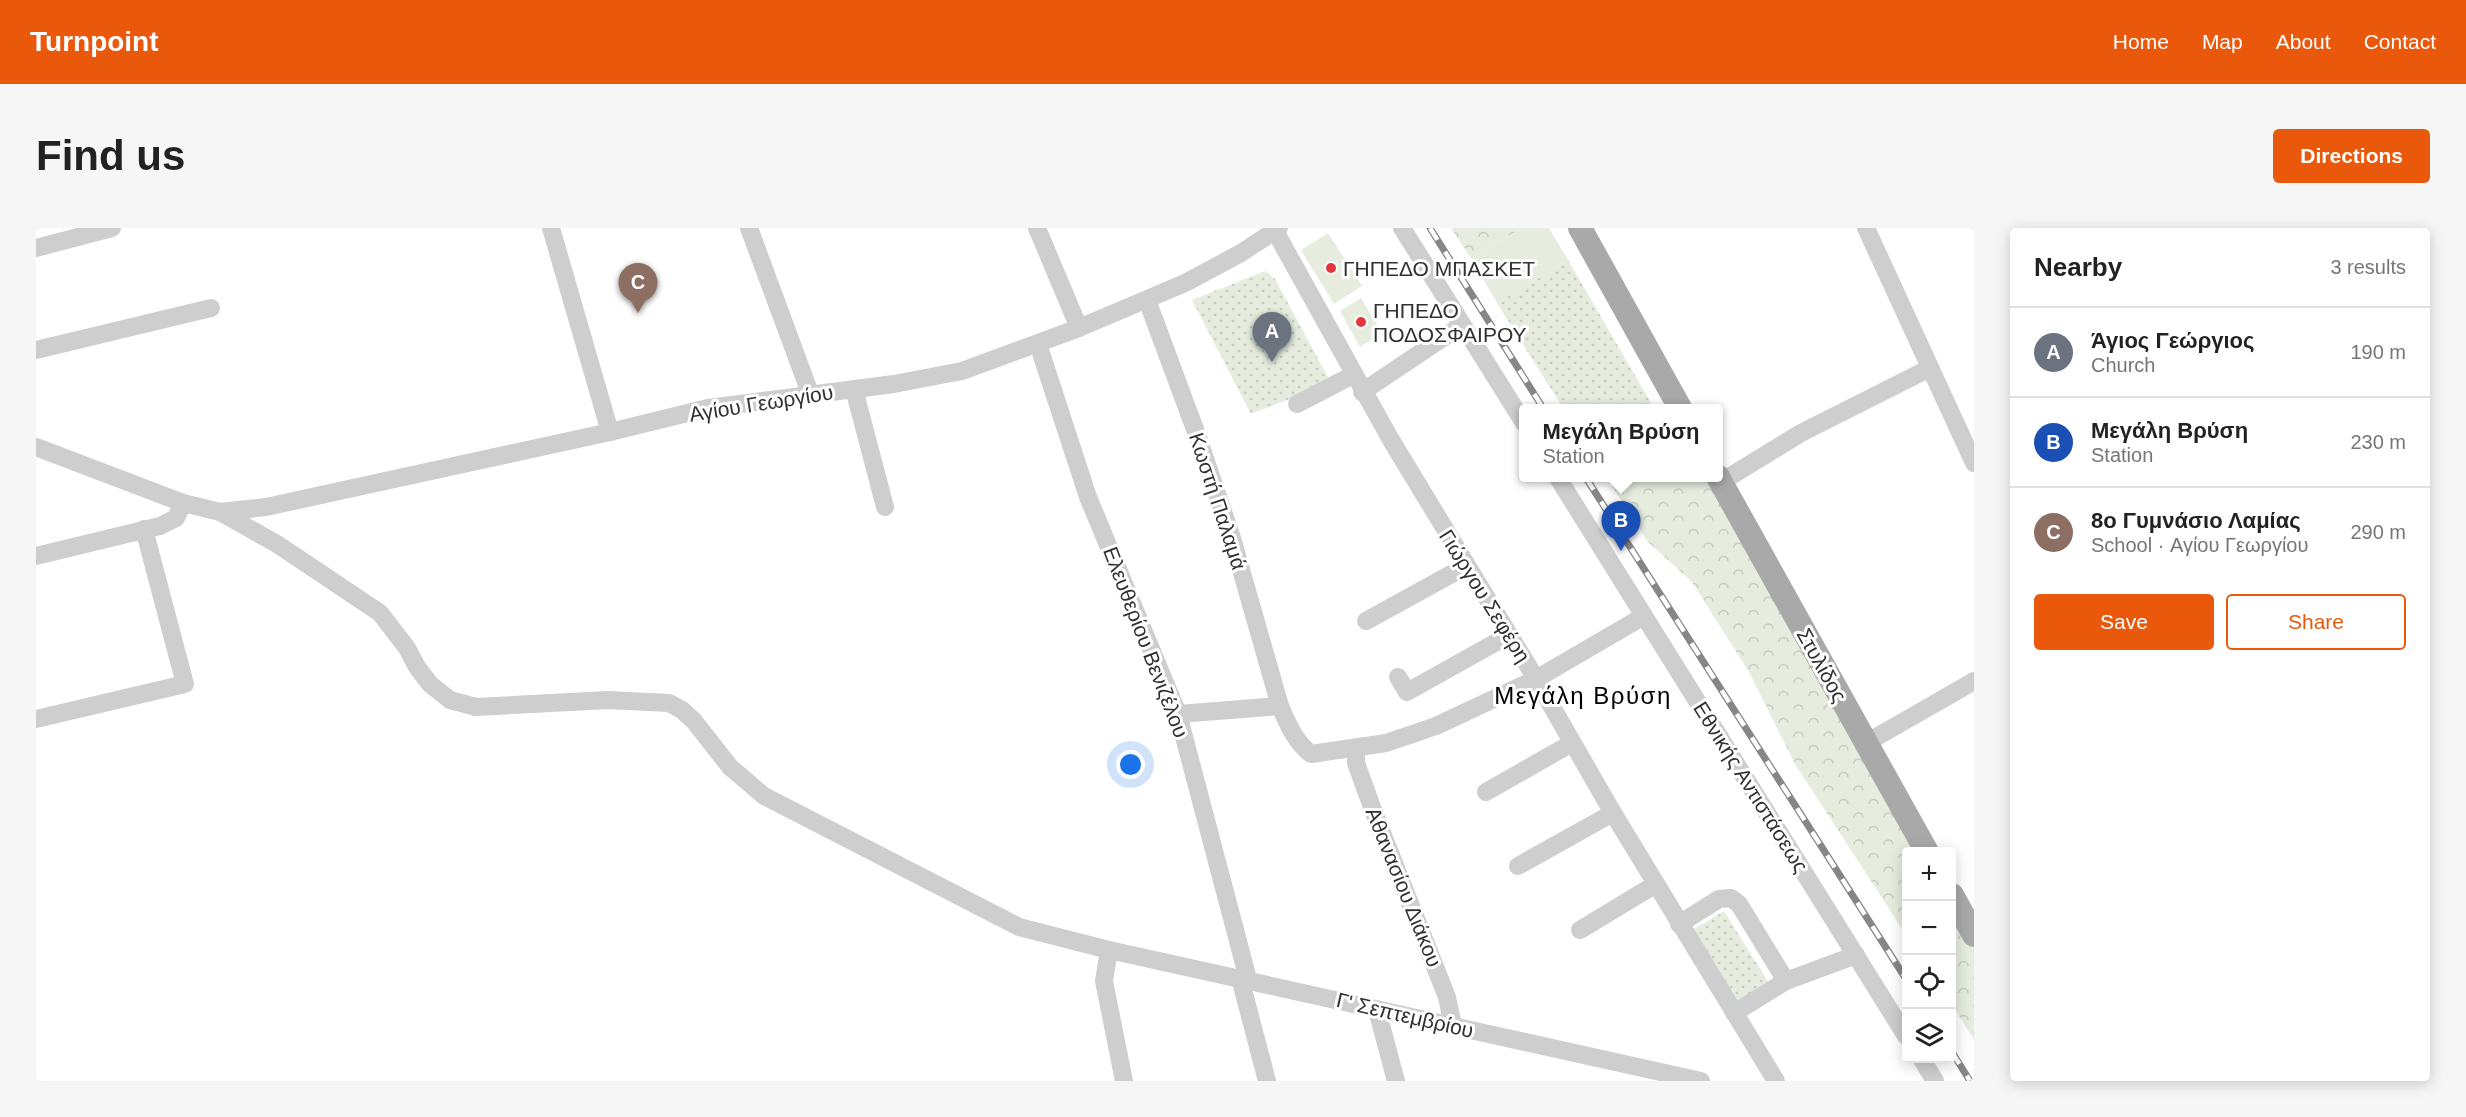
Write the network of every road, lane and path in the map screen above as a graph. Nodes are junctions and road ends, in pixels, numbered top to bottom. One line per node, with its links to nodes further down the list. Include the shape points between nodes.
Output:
1 (112, 228): 9 (street)
2 (551, 228): 24 (street)
3 (749, 228): 20 (street)
4 (1037, 228): 13 (street)
5 (1402, 228): 12 (street)
6 (1580, 228): 22 (main road)
7 (1866, 228): 16 (street)
8 (1277, 230): 10 (street, Αγίου Γεωργίου, via 1217,267); 17 (street, Γιώργου Σεφέρη)
9 (36, 248)
10 (1147, 300): 13 (street, Αγίου Γεωργίου); 42 (street, Κωστή Παλαμά, via 1232,538)
11 (211, 308): 15 (street)
12 (1462, 325): 19 (street); 23 (street)
13 (1079, 328): 14 (street, Αγίου Γεωργίου)
14 (1038, 344): 18 (street, Αγίου Γεωργίου, via 962,371); 43 (street, Ελευθερίου Βενιζέλου, via 1088,497)
15 (36, 350)
16 (1930, 368): 26 (street); 27 (street, via 1801,433)
17 (1353, 375): 19 (street, Γιώργου Σεφέρη); 21 (street)
18 (854, 389): 20 (street, Αγίου Γεωργίου); 31 (street)
19 (1362, 392): 35 (street, Γιώργου Σεφέρη)
20 (810, 393): 24 (street, Αγίου Γεωργίου, via 708,408)
21 (1297, 404)
22 (1678, 404)
23 (1519, 415)
24 (610, 432): 32 (street, Αγίου Γεωργίου, via 266,507)
25 (36, 447): 30 (street)
26 (1974, 463)
27 (1723, 478)
28 (1560, 482): 36 (street, Εθνικής Αντιστάσεως)
29 (1721, 482): 46 (main road, Στυλίδος)
30 (183, 503): 32 (street); 33 (street, via 170,522)
31 (885, 507)
32 (220, 512): 57 (street, Γ' Σεπτεμβρίου, via 277,544 380,614 430,684 450,700 476,706 608,700 669,703 694,721 743,780 789,811 1019,927)
33 (144, 529): 34 (street); 44 (street, via 185,684)
34 (36, 556)
35 (1466, 566): 37 (street); 38 (street, Γιώργου Σεφέρη)
36 (1644, 616): 40 (street); 58 (street, Εθνικής Αντιστάσεως)
37 (1366, 621)
38 (1509, 635): 39 (street, via 1407,693); 40 (street, Γιώργου Σεφέρη)
39 (1398, 677)
40 (1536, 679): 45 (street, Γιώργου Σεφέρη); 47 (street, via 1414,734)
41 (1974, 681): 46 (street)
42 (1280, 706): 43 (street); 47 (street, Κωστή Παλαμά, via 1295,738 1311,754)
43 (1178, 714): 59 (street, Ελευθερίου Βενιζέλου)
44 (36, 720)
45 (1572, 743): 48 (street); 49 (street, Γιώργου Σεφέρη)
46 (1866, 743): 50 (main road, Στυλίδος)
47 (1356, 748): 63 (street, Αθανασίου Διάκου, via 1356,762 1447,997)
48 (1486, 792)
49 (1612, 813): 51 (street); 52 (street, Γιώργου Σεφέρη)
50 (1924, 847)
51 (1518, 866)
52 (1656, 884): 54 (street, Γιώργου Σεφέρη); 55 (street)
53 (1955, 901): 56 (main road)
54 (1679, 924): 60 (street, via 1719,899 1731,898 1739,904); 62 (street, Γιώργου Σεφέρη)
55 (1580, 930)
56 (1974, 935)
57 (1108, 950): 59 (street, Γ' Σεπτεμβρίου); 67 (street, via 1104,981)
58 (1856, 955): 60 (street); 64 (street, Εθνικής Αντιστάσεως)
59 (1244, 978): 61 (street, Γ' Σεπτεμβρίου); 68 (street, Ελευθερίου Βενιζέλου)
60 (1786, 981): 62 (street)
61 (1377, 1010): 63 (street, Γ' Σεπτεμβρίου); 69 (street)
62 (1734, 1013): 71 (street, Γιώργου Σεφέρη)
63 (1454, 1026): 66 (street, Γ' Σεπτεμβρίου)
64 (1902, 1030)
65 (1924, 1063): 72 (street)
66 (1662, 1077): 70 (street, Γ' Σεπτεμβρίου)
67 (1124, 1081)
68 (1267, 1081)
69 (1396, 1081)
70 (1701, 1081)
71 (1776, 1081)
72 (1935, 1081)

